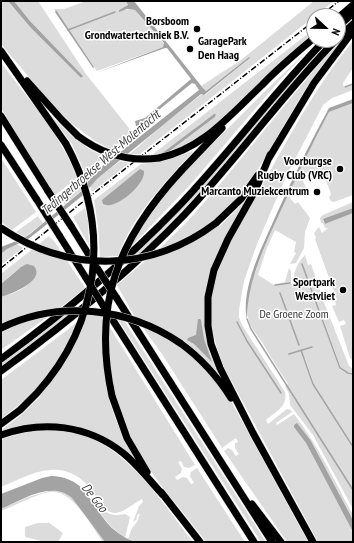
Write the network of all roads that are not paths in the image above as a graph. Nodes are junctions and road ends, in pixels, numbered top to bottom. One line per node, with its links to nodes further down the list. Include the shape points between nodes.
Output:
1 (353, 31): 10 (highway, via 314,82)
2 (306, 45): 7 (highway)
3 (318, 48): 13 (highway, via 154,231 80,298)
4 (329, 48): 14 (highway, via 157,243 89,304)
5 (1, 51): 6 (highway)
6 (12, 65): 7 (highway, bridge, via 78,136 97,148 135,159 167,156 184,150 203,139); 15 (highway, bridge, via 66,144 80,175 91,214 94,244 92,279 76,335 61,363 37,393)
7 (254, 92): 19 (highway, bridge, via 160,194 142,218 127,245 114,280 106,320 106,359 112,396 133,448)
8 (1, 116): 18 (highway, bridge)
9 (1, 145): 21 (highway, bridge)
10 (270, 155): 11 (highway, bridge, via 240,199 216,223 191,240 164,252 108,262 81,260 51,253); 16 (highway, via 255,191 218,259 211,279 207,307 208,330 213,351)
11 (1, 228)
12 (1, 328): 16 (highway, bridge, via 23,319 68,311 114,314 155,328 199,358 217,378)
13 (1, 359)
14 (1, 371)
15 (1, 424)
16 (253, 433): 24 (highway)
17 (1, 435): 19 (highway, via 45,426 89,434 123,453)
18 (226, 468): 22 (highway); 23 (highway)
19 (164, 495): 20 (highway)
20 (200, 542)
21 (254, 542)
22 (272, 542)
23 (281, 542)
24 (313, 542)

